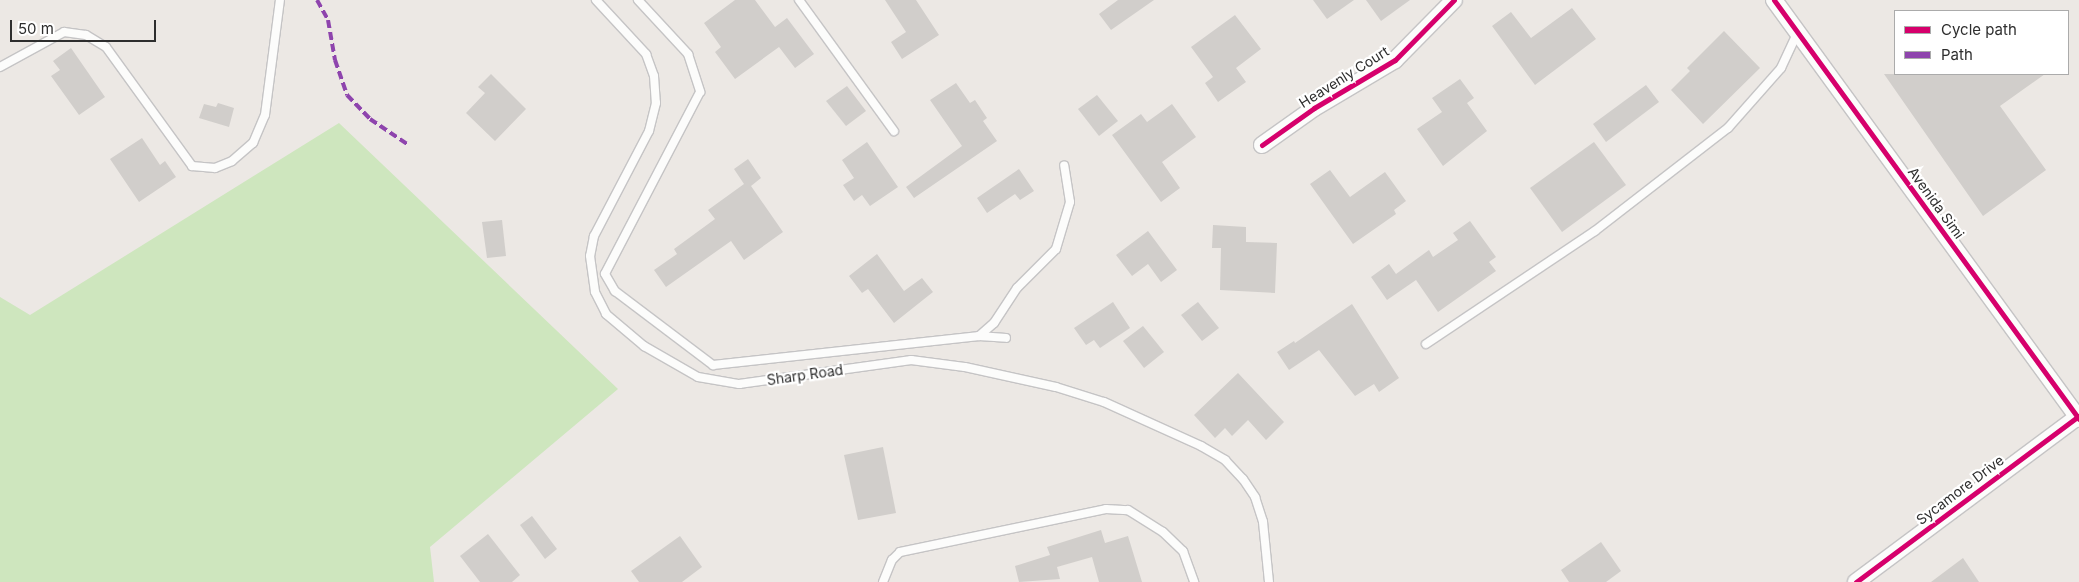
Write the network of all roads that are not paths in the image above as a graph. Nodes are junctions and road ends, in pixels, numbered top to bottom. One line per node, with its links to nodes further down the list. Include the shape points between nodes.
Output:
1 (280, 0): 8 (lane, via 265,115 253,142 232,161 215,168 192,166 106,47 86,35 64,32)
2 (596, 0): 18 (lane, Sharp Road, via 646,54 654,76 656,103 649,131 594,236 590,256 595,292 606,314 644,346 698,377 739,384 911,360 965,367 1056,387 1104,402 1201,446 1225,460 1243,479 1255,497 1263,522)
3 (638, 0): 12 (lane, via 688,54 700,92 605,274 615,291 713,365)
4 (798, 0): 9 (lane)
5 (1454, 0): 10 (street, Heavenly Court, via 1395,60 1314,108)
6 (1774, 0): 7 (street, Avenida Simi)
7 (1798, 32): 14 (lane, via 1781,68 1728,128 1595,231); 15 (street, Avenida Simi)
8 (0, 67)
9 (894, 131)
10 (1262, 145)
11 (1064, 165): 12 (lane, via 1070,202 1056,249 1017,288 994,323)
12 (979, 336): 13 (lane)
13 (1006, 338)
14 (1426, 344)
15 (2078, 417): 19 (street, Sycamore Drive)
16 (883, 582): 17 (lane, via 892,560 900,552 1106,509 1128,510 1163,532 1183,551)
17 (1194, 582)
18 (1269, 582)
19 (1856, 582)

